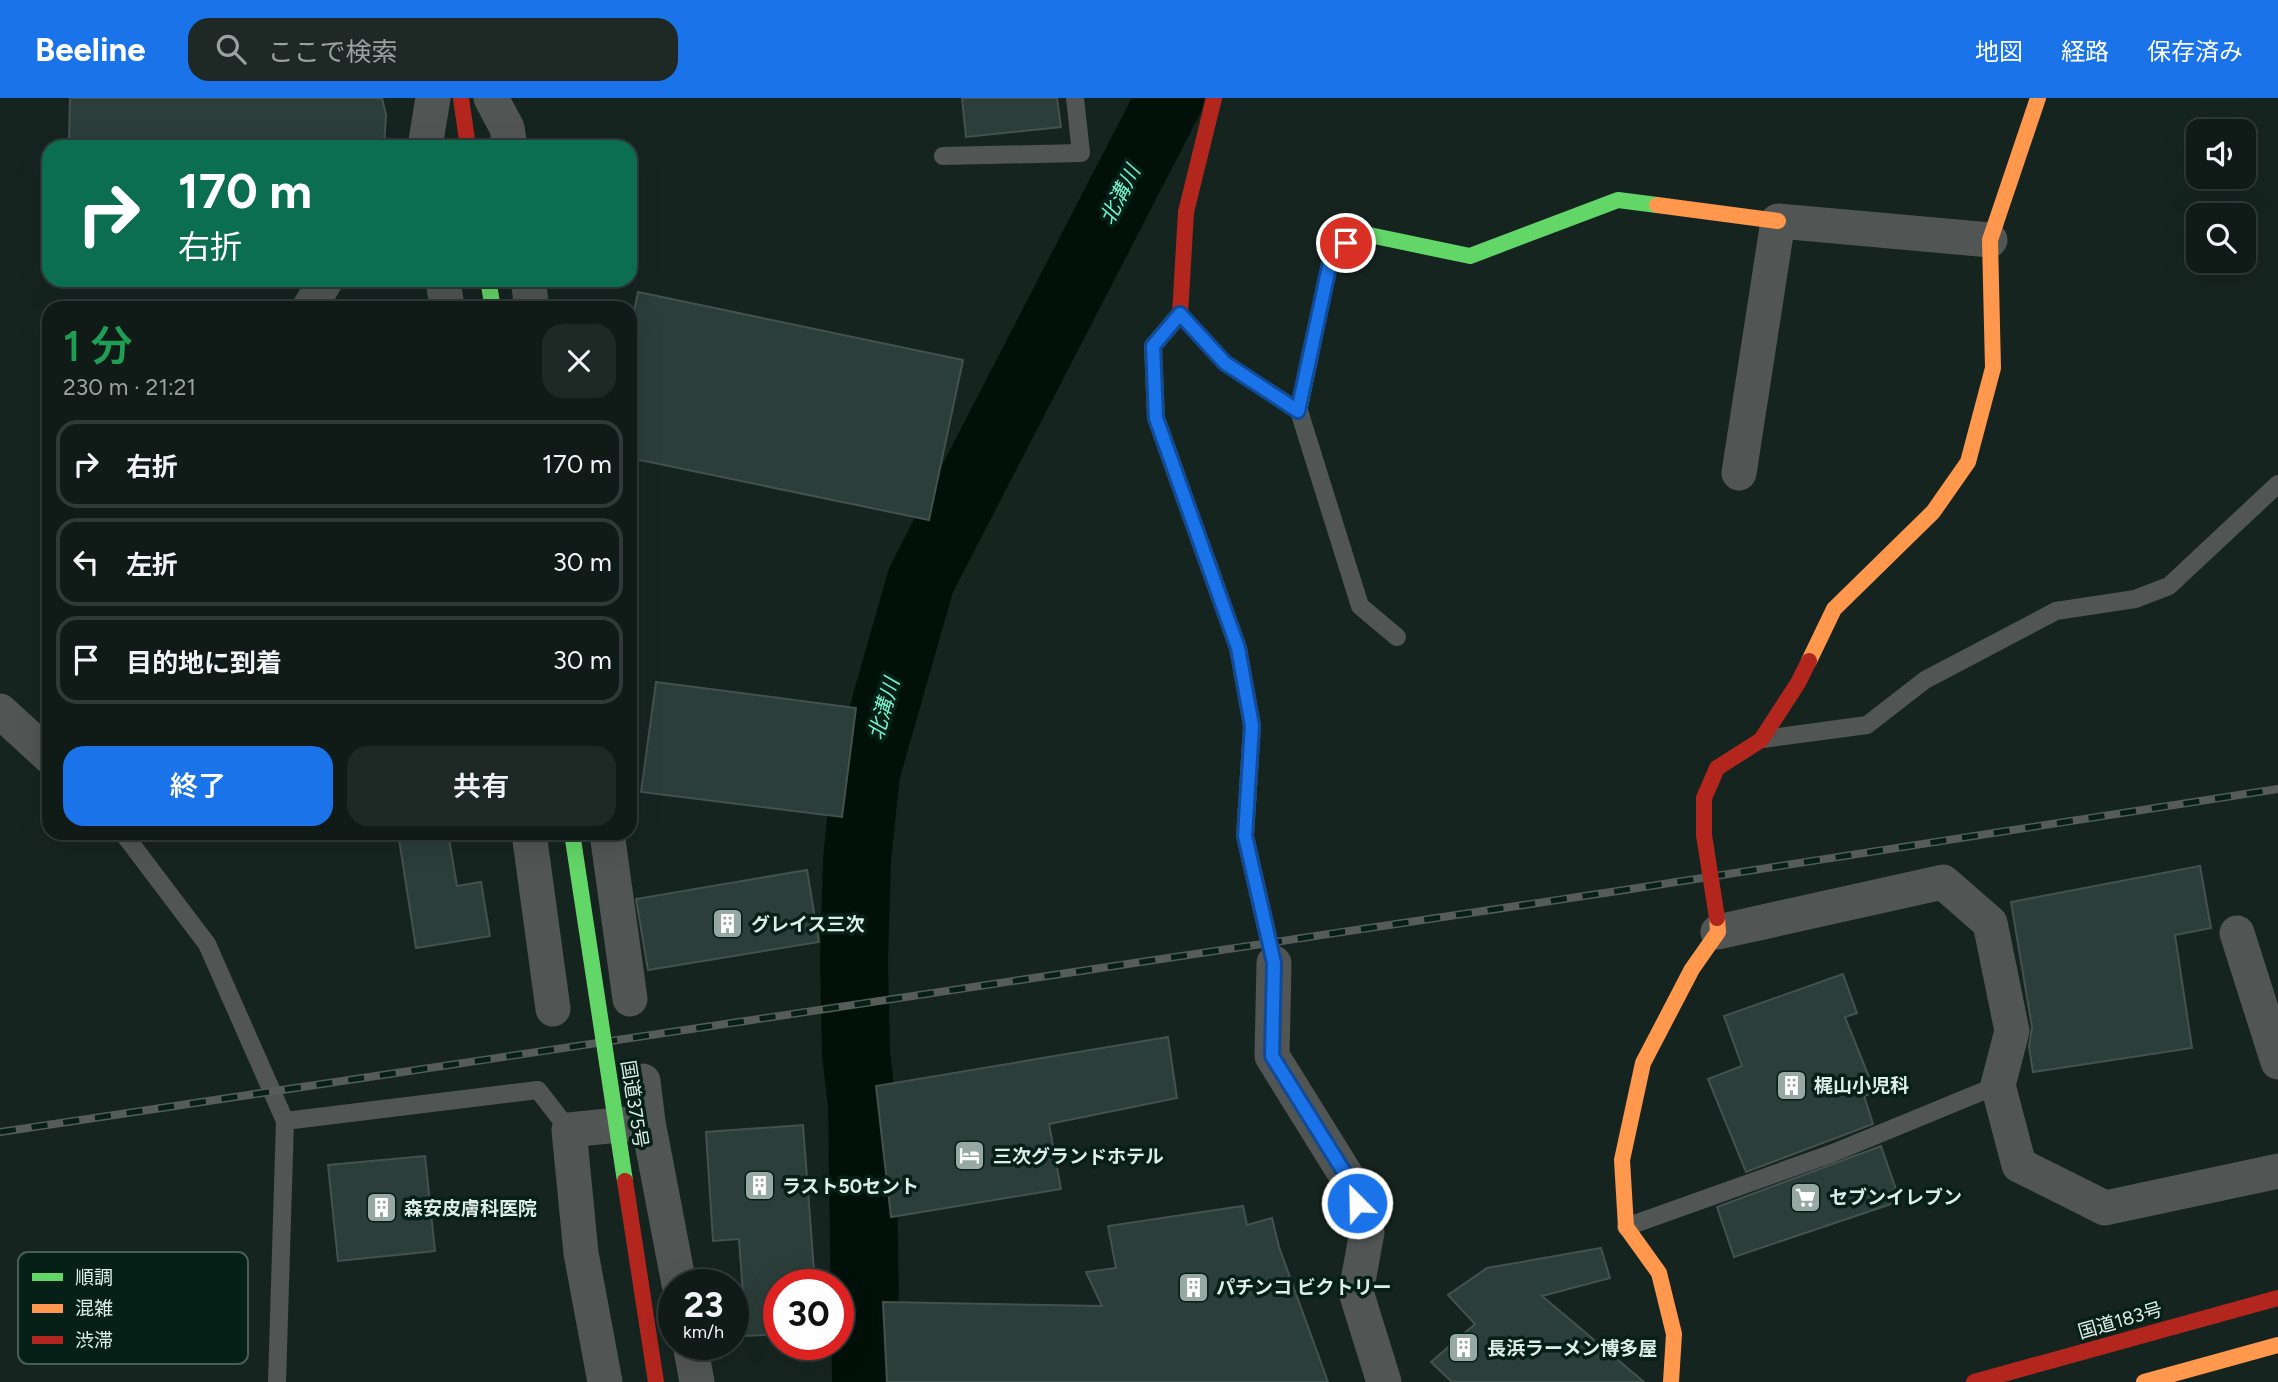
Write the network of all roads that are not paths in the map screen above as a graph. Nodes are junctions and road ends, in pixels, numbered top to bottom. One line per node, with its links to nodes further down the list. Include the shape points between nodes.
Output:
1 (433, 98): 7 (street)
2 (461, 98): 8 (main road)
3 (491, 98): 9 (street)
4 (1075, 98): 10 (lane, via 1081,153)
5 (1214, 98): 13 (main road, via 1186,212)
6 (2038, 98): 12 (main road)
7 (426, 140)
8 (467, 140)
9 (509, 140)
10 (943, 156)
11 (1778, 221): 12 (street); 14 (main road, via 1618,200 1470,256 1360,233 1332,253); 15 (street)
12 (1990, 240): 19 (main road, via 1993,368 1968,462 1933,512 1834,610 1798,683)
13 (1180, 314): 14 (main road, via 1225,363); 29 (lane, via 1153,346 1156,418 1238,648 1252,726 1245,836)
14 (1298, 411): 17 (lane, via 1360,606)
15 (1739, 473)
16 (2278, 484): 19 (lane, via 2169,586 2135,599 2056,611 1925,680 1867,725)
17 (1397, 637)
18 (0, 711): 20 (street)
19 (1761, 740): 27 (main road, bridge, via 1717,768 1704,798 1704,835)
20 (42, 750)
21 (128, 840): 35 (lane, via 207,944)
22 (531, 840): 26 (street)
23 (573, 840): 46 (main road, 国道375号, bridge)
24 (608, 840): 25 (street)
25 (613, 876): 26 (lane); 30 (street)
26 (549, 886): 31 (street)
27 (1718, 925): 34 (street, via 1943,882 1990,923 2012,1031); 39 (main road, via 1643,1063 1622,1160)
28 (2237, 933): 32 (street)
29 (1274, 963): 48 (street, via 1272,1056 1349,1180 1367,1232 1356,1292)
30 (630, 999)
31 (554, 1009)
32 (2278, 1062)
33 (643, 1081): 36 (street)
34 (1998, 1085): 38 (street, via 2020,1165 2105,1208); 39 (lane, via 1833,1153)
35 (285, 1121): 37 (lane, via 538,1090); 44 (lane)
36 (648, 1122): 37 (street); 40 (street)
37 (569, 1130): 45 (street, via 581,1253)
38 (2278, 1171)
39 (1626, 1227): 49 (main road, via 1659,1273 1674,1334)
40 (676, 1269)
41 (2278, 1298): 50 (main road, 国道183号, via 2060,1365)
42 (2278, 1345): 51 (main road)
43 (693, 1360): 47 (street)
44 (277, 1382)
45 (606, 1382)
46 (656, 1382)
47 (697, 1382)
48 (1384, 1382)
49 (1671, 1382)
50 (1974, 1382)
51 (2144, 1382)

